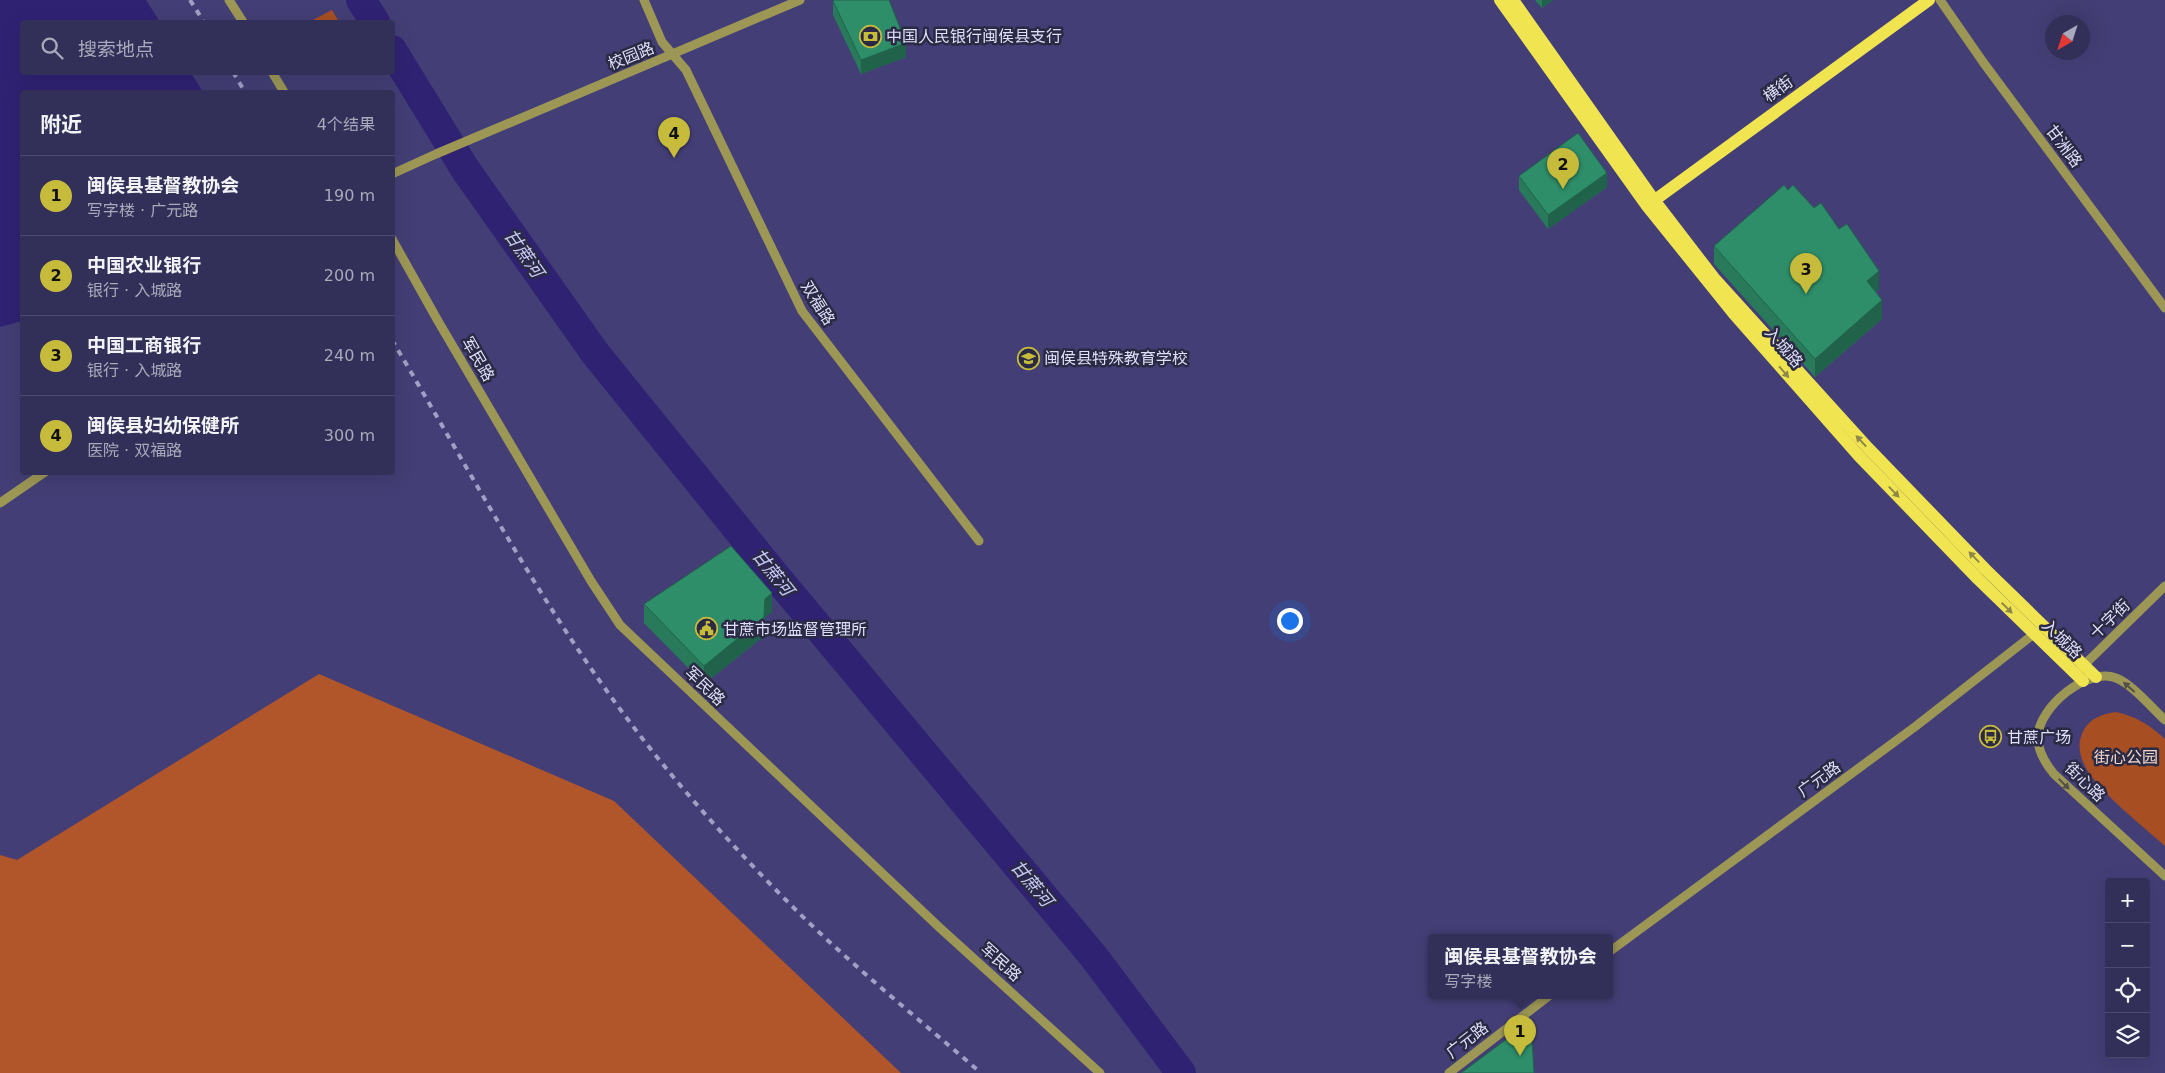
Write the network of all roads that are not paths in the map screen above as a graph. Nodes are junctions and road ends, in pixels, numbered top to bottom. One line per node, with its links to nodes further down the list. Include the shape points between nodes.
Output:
1 (229, 0): 8 (street)
2 (644, 0): 9 (street, 双福路, via 662,42)
3 (800, 0): 9 (street, 校园路)
4 (1500, 0): 13 (main road, 入城路)
5 (1513, 0): 13 (main road, 入城路)
6 (1928, 0): 13 (main road, 横街)
7 (1940, 0): 15 (street, 甘洲路)
8 (242, 20)
9 (673, 55): 12 (street, 校园路); 18 (street, 双福路, via 686,70 802,311)
10 (274, 75): 11 (street)
11 (283, 90)
12 (395, 173)
13 (1650, 203): 20 (main road, 入城路, via 1812,389)
14 (395, 244): 27 (street, 军民路, via 591,581 620,625 940,928)
15 (2165, 308)
16 (41, 475): 17 (street)
17 (0, 503)
18 (979, 541)
19 (2165, 586): 21 (street, 十字街)
20 (2039, 631): 21 (main road, 入城路); 25 (street, 广元路, via 1916,726)
21 (2081, 673): 22 (main road, 入城路); 24 (street, 街心路, one-way to 24, via 2039,729 2042,757 2069,789)
22 (2096, 677): 23 (street, one-way to 22, via 2124,682 2108,676)
23 (2165, 720)
24 (2165, 876)
25 (1613, 949)
26 (1545, 999): 28 (street, 广元路)
27 (1100, 1073)
28 (1450, 1073)

